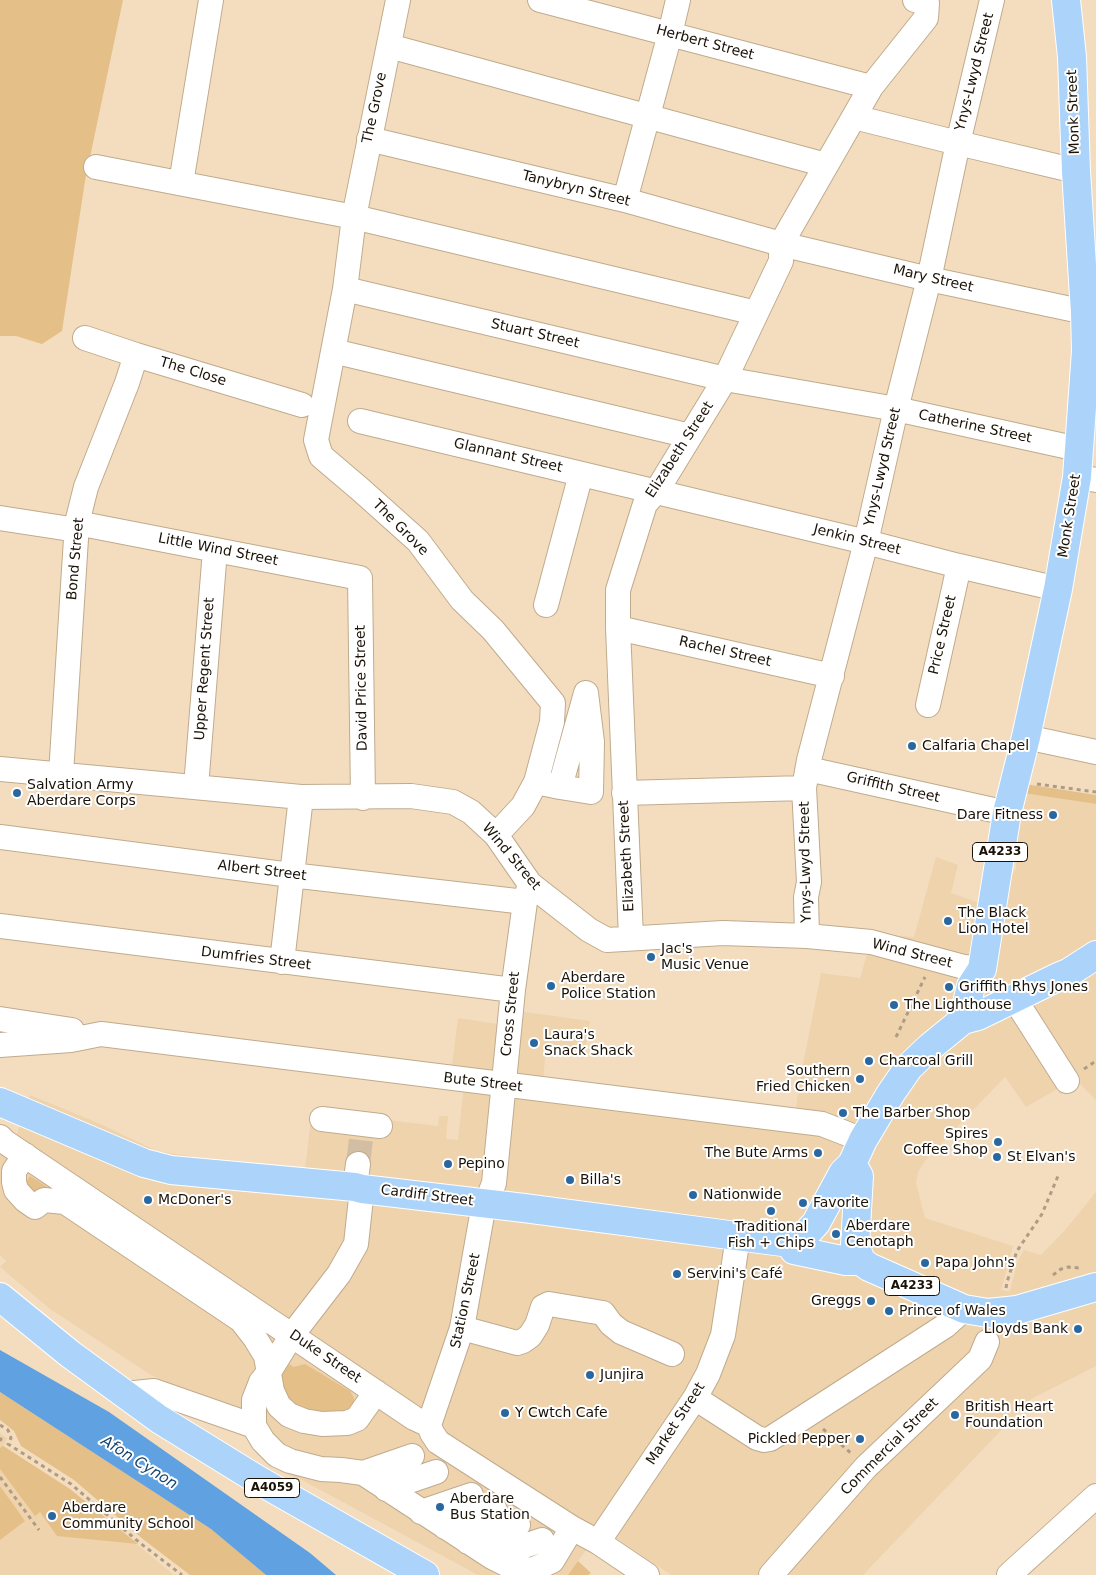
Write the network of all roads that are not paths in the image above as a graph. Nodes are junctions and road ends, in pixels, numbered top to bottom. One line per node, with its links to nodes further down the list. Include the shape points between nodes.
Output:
1 (211, 0): 18 (street)
2 (398, 0): 9 (street, The Grove)
3 (540, 0): 8 (street, Herbert Street)
4 (678, 0): 8 (street)
5 (915, 0): 10 (street, Elizabeth Street, via 927,3 926,18)
6 (992, 0): 14 (street, Ynys-Lwyd Street)
7 (1066, 0): 17 (main road, Monk Street / A4233, via 1072,57)
8 (670, 34): 10 (street, Herbert Street); 11 (street)
9 (388, 46): 11 (street); 13 (street, The Grove)
10 (871, 87): 12 (street, Elizabeth Street)
11 (648, 117): 15 (street); 19 (street)
12 (854, 117): 14 (street); 15 (street, Elizabeth Street)
13 (369, 139): 19 (street, Tanybryn Street); 20 (street, The Grove)
14 (958, 144): 17 (street); 22 (street, Ynys-Lwyd Street)
15 (826, 164): 21 (street, Elizabeth Street)
16 (96, 167): 18 (street)
17 (1076, 171): 24 (main road, Monk Street / A4233)
18 (181, 183): 20 (street)
19 (625, 200): 21 (street, Tanybryn Street)
20 (354, 217): 23 (street, The Grove); 25 (street)
21 (781, 244): 22 (street, Mary Street); 25 (street, Elizabeth Street, via 781,261)
22 (929, 279): 24 (street, Mary Street); 32 (street, Ynys-Lwyd Street)
23 (345, 289): 27 (street, The Grove); 30 (street, Stuart Street)
24 (1085, 312): 28 (main road, Monk Street / A4233)
25 (756, 313): 30 (street, Elizabeth Street)
26 (85, 338): 29 (street, The Close)
27 (333, 350): 34 (street); 55 (street, The Grove, via 316,440 322,456 418,541 462,600 493,630 553,703 552,722)
28 (1091, 350): 35 (main road, Monk Street / A4233)
29 (136, 355): 31 (street, The Close); 40 (street, Bond Street, via 86,487)
30 (725, 379): 32 (street, Catherine Street); 34 (street, Elizabeth Street)
31 (302, 405)
32 (896, 409): 35 (street, Catherine Street); 41 (street, Ynys-Lwyd Street)
33 (360, 421): 36 (street, Glannant Street)
34 (690, 436): 38 (street, Elizabeth Street)
35 (1078, 449): 37 (main road, Monk Street / A4233)
36 (581, 474): 38 (street, Glannant Street); 46 (street)
37 (1086, 478): 45 (main road, Monk Street / A4233)
38 (656, 492): 41 (street, Jenkin Street); 47 (street, Elizabeth Street, via 645,504 618,590)
39 (0, 518): 40 (street, Little Wind Street)
40 (77, 526): 42 (street, Little Wind Street); 53 (street, Bond Street)
41 (866, 542): 43 (street, Jenkin Street); 48 (street, Ynys-Lwyd Street)
42 (215, 550): 44 (street, Little Wind Street); 57 (street, Upper Regent Street)
43 (959, 566): 45 (street, Jenkin Street); 49 (street, Price Street)
44 (360, 578): 60 (street, David Price Street)
45 (1058, 589): 50 (main road, Monk Street / A4233)
46 (546, 605)
47 (618, 628): 48 (street, Rachel Street); 58 (street, Elizabeth Street)
48 (832, 676): 54 (street, Ynys-Lwyd Street)
49 (928, 705)
50 (1026, 737): 51 (street); 61 (main road, Monk Street / A4233)
51 (1096, 752)
52 (0, 769): 53 (street, Wind Street)
53 (61, 774): 57 (street, Wind Street)
54 (806, 778): 58 (street, Griffith Street); 61 (street, Griffith Street); 67 (street, Ynys-Lwyd Street)
55 (536, 782): 56 (street); 62 (street, The Grove, via 523,806)
56 (560, 787)
57 (196, 788): 59 (street, Wind Street)
58 (624, 793): 68 (street, Elizabeth Street)
59 (301, 798): 60 (street, Wind Street); 64 (street)
60 (364, 798): 62 (street, Wind Street, via 411,796 453,802 471,812)
61 (1006, 813): 71 (main road, Monk Street / A4233)
62 (496, 835): 65 (street, Wind Street)
63 (0, 837): 64 (street, Albert Street)
64 (291, 875): 65 (street, Albert Street); 70 (street)
65 (528, 893): 68 (street, Wind Street, via 607,940); 72 (street, Cross Street)
66 (0, 926): 70 (street, Dumfries Street)
67 (807, 936): 68 (street, Wind Street, via 723,933); 71 (street, Wind Street, via 871,942)
68 (631, 938)
69 (1096, 955): 73 (main road, via 1068,973)
70 (282, 962): 72 (street, Dumfries Street)
71 (982, 969): 73 (main road, via 995,976); 75 (main road, Monk Street / A4233, via 971,986)
72 (513, 990): 79 (street, Cross Street)
73 (1014, 998): 75 (main road); 78 (street)
74 (0, 1020): 76 (street, Bute Street)
75 (963, 1020): 84 (main road, via 909,1067)
76 (100, 1034): 77 (street, Bute Street, via 71,1040); 79 (street, Bute Street)
77 (0, 1045)
78 (1067, 1081)
79 (503, 1085): 84 (street, Bute Street, via 822,1124); 87 (street, Cross Street, via 494,1184)
80 (0, 1102): 86 (main road, Cardiff Street, via 144,1163 171,1170)
81 (322, 1119): 82 (street)
82 (369, 1127)
83 (0, 1137): 85 (street, Duke Street)
84 (858, 1152): 89 (main road, via 816,1223 808,1233); 90 (main road, via 855,1245)
85 (19, 1163): 95 (street, Duke Street); 98 (street, via 14,1182 16,1190 35,1208 44,1200 65,1202 241,1320 266,1356)
86 (358, 1180): 87 (main road, Cardiff Street); 95 (street, via 356,1244 339,1274)
87 (486, 1203): 88 (main road, Cardiff Street); 94 (street, Station Street)
88 (738, 1237): 89 (main road, Cardiff Street); 101 (street, Market Street, via 723,1335)
89 (790, 1243): 90 (main road, Cardiff Street, via 794,1250)
90 (862, 1261): 93 (main road, A4233)
91 (1096, 1287): 93 (main road, A4233, via 1009,1312)
92 (0, 1297): 100 (main road, A4059)
93 (964, 1309): 101 (street, via 945,1326 770,1439 757,1438)
94 (462, 1328): 97 (street, via 517,1343 530,1336 538,1325 543,1307 549,1304 603,1313 622,1332); 102 (street, Station Street)
95 (292, 1335): 98 (street); 99 (street, Duke Street)
96 (987, 1342): 111 (street, Commercial Street, via 980,1359 866,1467)
97 (672, 1354)
98 (269, 1372): 99 (street, via 279,1406 304,1421 322,1424 358,1419); 103 (street, via 254,1400)
99 (376, 1392): 102 (street, Duke Street)
100 (125, 1394): 103 (street, via 154,1391); 109 (main road, A4059, via 258,1480)
101 (695, 1398): 108 (street, Market Street)
102 (429, 1425): 107 (street, Duke Street, via 438,1442)
103 (254, 1426): 106 (street, via 262,1441 290,1462 341,1470)
104 (1096, 1496): 112 (street)
105 (477, 1498): 106 (street); 106 (street); 106 (street); 106 (street)
106 (427, 1515): 107 (street, via 510,1566 532,1570 552,1561)
107 (572, 1528): 108 (street, Duke Street)
108 (598, 1542): 110 (street, Duke Street)
109 (425, 1575)
110 (648, 1575)
111 (772, 1575)
112 (1009, 1575)

